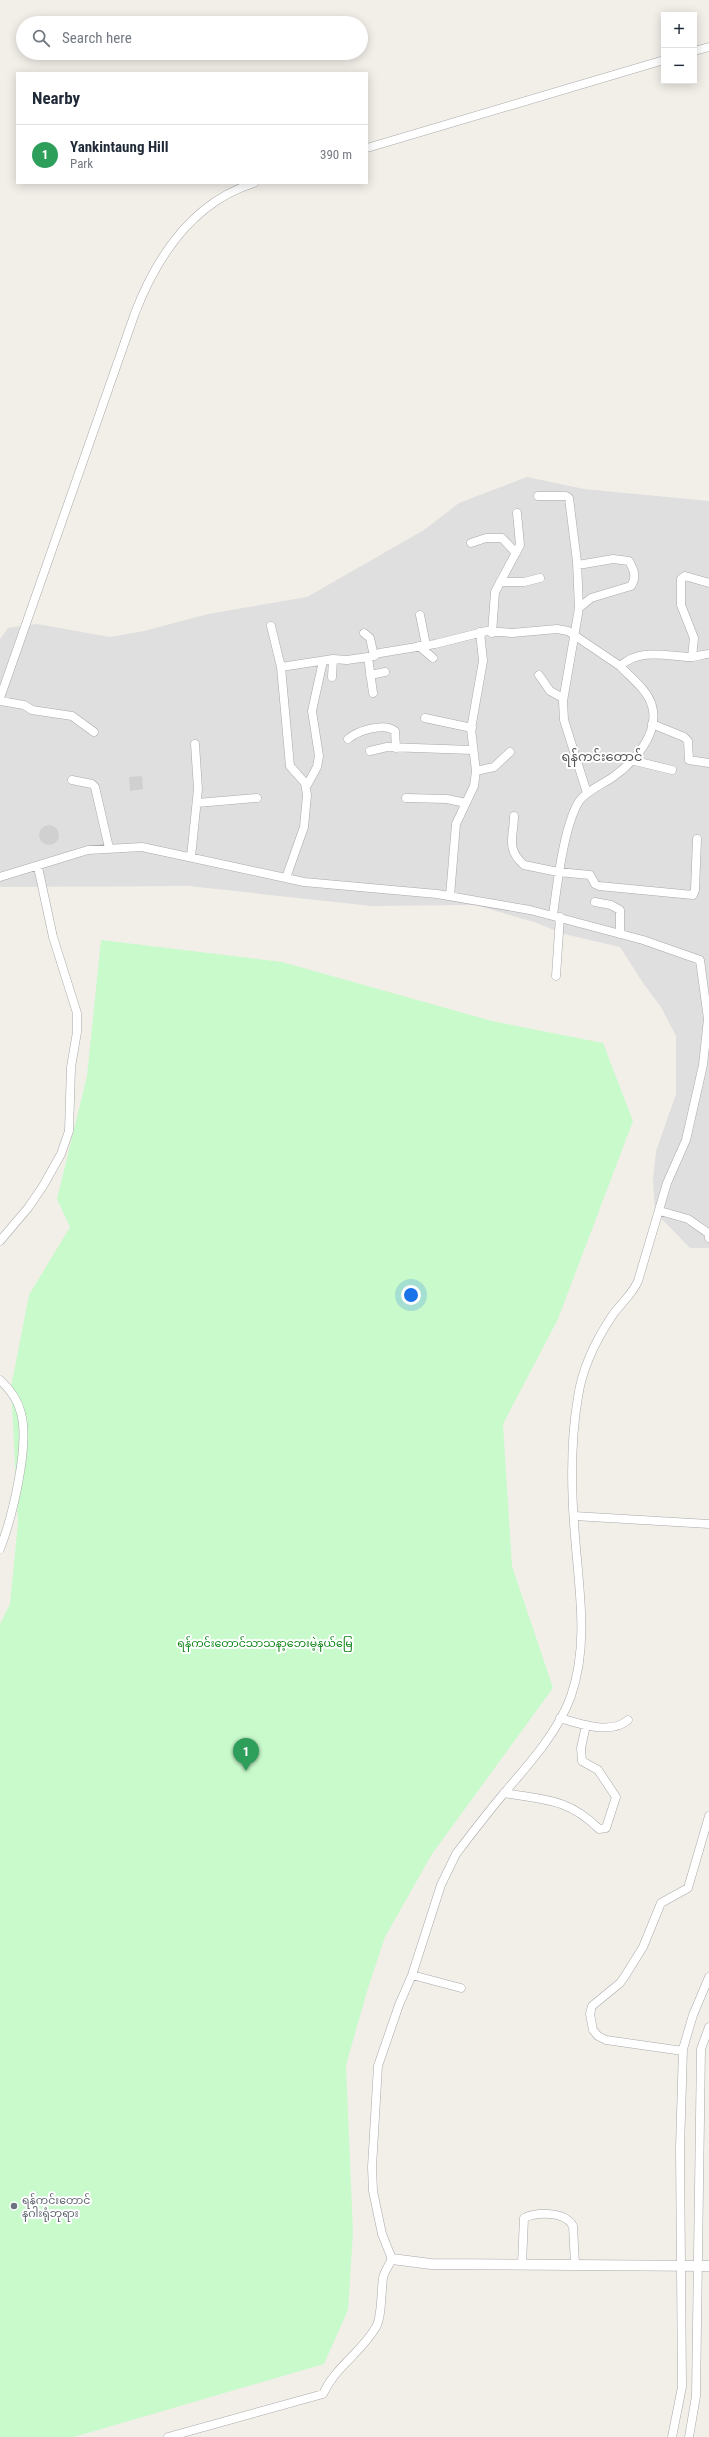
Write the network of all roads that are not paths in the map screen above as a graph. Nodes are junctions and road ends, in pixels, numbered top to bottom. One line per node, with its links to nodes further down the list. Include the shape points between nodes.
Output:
1 (709, 46): 2 (street)
2 (697, 50)
3 (661, 61): 4 (street)
4 (368, 148)
5 (250, 184): 35 (street, via 240,187 197,216 163,254 151,275 135,313)
6 (538, 496): 10 (street, via 569,498)
7 (517, 513): 9 (street, via 521,542)
8 (471, 543): 9 (street, via 486,538 502,538)
9 (516, 553): 12 (street)
10 (578, 566): 14 (street); 14 (street, via 621,559 628,561 634,576 632,586 592,598)
11 (540, 578): 12 (street, via 524,582)
12 (500, 582): 18 (street, via 494,596)
13 (709, 583): 24 (street, via 685,576 681,579 681,605 694,638)
14 (579, 608): 20 (street)
15 (420, 615): 21 (street)
16 (271, 626): 29 (street)
17 (480, 632): 18 (street); 21 (street); 40 (street, via 483,661)
18 (492, 632): 20 (street, via 557,629)
19 (364, 633): 23 (street, via 370,638)
20 (574, 635): 28 (street); 36 (street)
21 (422, 646): 23 (street); 25 (street)
22 (709, 654): 24 (street)
23 (371, 656): 26 (street, via 347,660); 31 (street)
24 (692, 657): 28 (street, via 669,654 640,655 628,659)
25 (433, 658)
26 (333, 659): 27 (street); 33 (street)
27 (323, 661): 29 (street); 53 (street, via 312,711 318,756 316,767)
28 (620, 666): 39 (street, via 652,705)
29 (281, 667): 53 (street, via 289,762)
30 (384, 672): 31 (street)
31 (370, 675): 34 (street)
32 (539, 675): 36 (street, via 550,691)
33 (332, 677)
34 (372, 694)
35 (0, 698)
36 (562, 698): 54 (street, via 564,720)
37 (0, 701): 41 (street, via 24,705 32,710 72,716)
38 (425, 718): 40 (street)
39 (652, 724): 48 (street, via 645,744); 49 (street, via 684,737 688,741 689,760)
40 (472, 728): 45 (street)
41 (94, 732)
42 (348, 739): 44 (street, via 354,734 373,729 391,729 395,732)
43 (195, 744): 57 (street)
44 (396, 748): 45 (street); 46 (street, via 387,747)
45 (472, 750): 51 (street)
46 (370, 751)
47 (510, 752): 51 (street, via 494,767)
48 (631, 760): 50 (street); 54 (street, via 614,776)
49 (709, 763)
50 (672, 770)
51 (476, 772): 58 (street, via 474,786)
52 (72, 780): 61 (street, via 95,787)
53 (306, 787): 66 (street, via 304,827)
54 (587, 793): 64 (street, via 575,812)
55 (257, 798): 57 (street)
56 (406, 798): 58 (street, via 447,799)
57 (197, 803): 62 (street)
58 (466, 803): 67 (street, via 456,824)
59 (514, 816): 64 (street, via 511,840 520,861 528,866)
60 (696, 839): 64 (street, via 693,895 599,886 590,875)
61 (109, 848): 62 (street, via 142,847); 63 (street, via 88,850)
62 (191, 857): 66 (street)
63 (38, 866): 65 (street); 76 (street, via 53,937 77,1013 77,1032 71,1067 69,1131 61,1154 43,1186)
64 (558, 872): 69 (street)
65 (0, 877)
66 (286, 878): 67 (street, via 304,882)
67 (450, 896): 69 (street)
68 (595, 902): 70 (street, via 611,905 620,910)
69 (556, 916): 70 (street); 73 (street)
70 (620, 934): 71 (street)
71 (700, 960): 72 (street); 74 (street, via 708,1019 703,1065 686,1140 668,1183)
72 (709, 964)
73 (556, 976)
74 (660, 1211): 75 (street, via 688,1219 708,1233); 78 (street, via 638,1281 633,1292 612,1315 589,1359 578,1396 573,1446)
75 (709, 1238)
76 (0, 1241)
77 (0, 1380): 80 (street, via 15,1399 21,1412 23,1427 17,1484)
78 (574, 1516): 79 (street); 81 (street, via 582,1635 575,1682)
79 (709, 1524)
80 (0, 1549)
81 (560, 1718): 83 (street); 84 (street, via 525,1769)
82 (628, 1720): 83 (street, via 616,1727)
83 (586, 1725): 84 (street, via 581,1748 582,1761 598,1770 616,1797 606,1828 599,1829 581,1812 560,1802)
84 (504, 1793): 86 (street, via 448,1867 430,1914)
85 (709, 1816): 90 (street, via 688,1888 661,1903 642,1947 625,1976 591,2009 593,2030 598,2036 621,2043)
86 (412, 1975): 88 (street); 91 (street, via 378,2066 373,2191 382,2234)
87 (709, 1977): 90 (street, via 693,2015)
88 (461, 1988)
89 (709, 2027): 95 (street, via 701,2049)
90 (683, 2051): 94 (street, via 680,2148)
91 (392, 2259): 92 (street, via 431,2264); 96 (street, via 383,2276 377,2325 364,2347 344,2363 329,2380 323,2394)
92 (522, 2264): 93 (street); 93 (street, via 524,2218 530,2215 560,2215 570,2220 573,2226)
93 (575, 2264): 94 (street)
94 (682, 2265): 95 (street); 97 (street, via 682,2388)
95 (704, 2266): 98 (street, via 696,2396)
96 (168, 2437)
97 (672, 2437)
98 (689, 2437)

